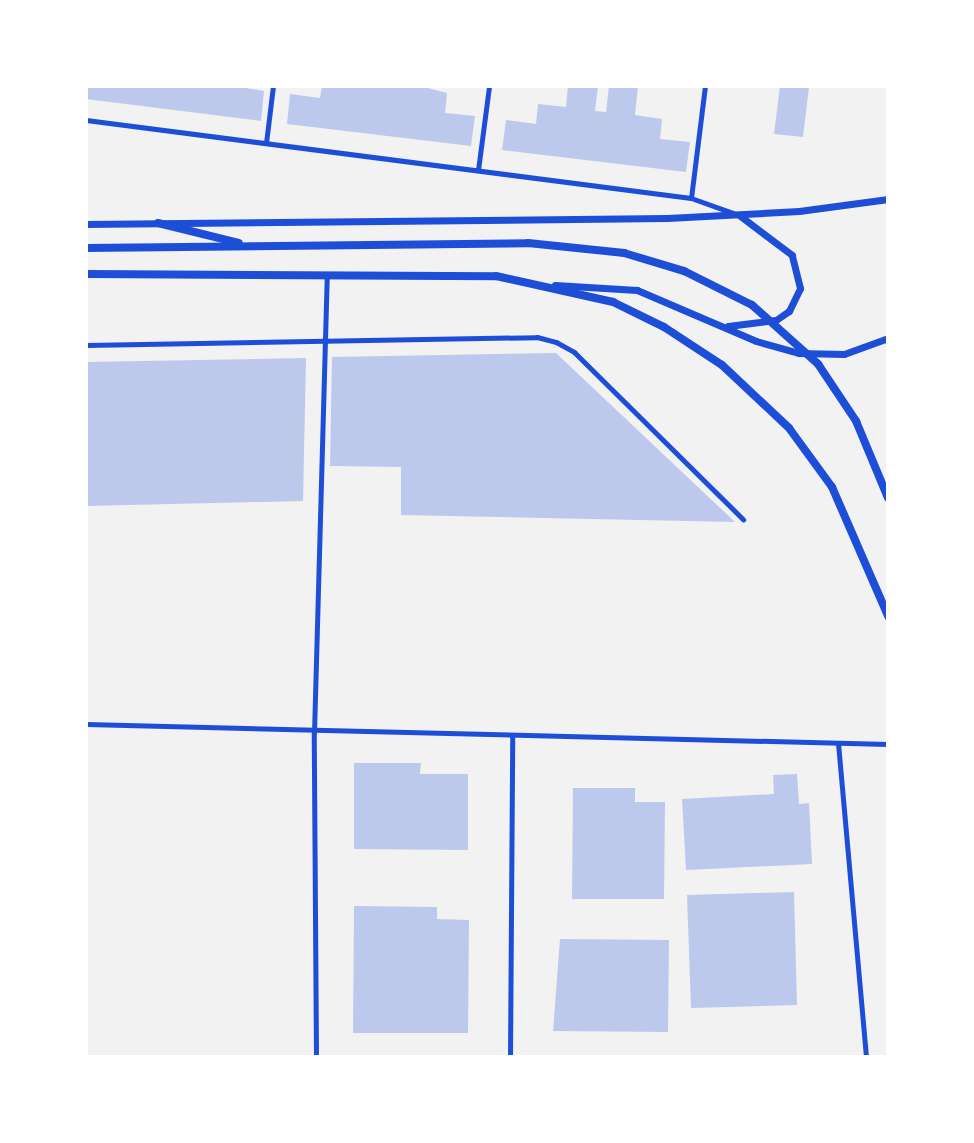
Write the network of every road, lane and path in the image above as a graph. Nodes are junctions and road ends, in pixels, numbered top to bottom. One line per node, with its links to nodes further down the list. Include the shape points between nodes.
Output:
1 (273, 86): 5 (street)
2 (489, 86): 6 (street)
3 (705, 86): 7 (street)
4 (86, 120): 5 (street)
5 (266, 143): 6 (street)
6 (478, 170): 7 (street)
7 (691, 198): 9 (street)
8 (888, 199): 9 (main road)
9 (737, 214): 11 (main road); 17 (main road, via 792,255 800,288 789,311 776,320)
10 (88, 222): 11 (main road)
11 (158, 223): 12 (highway)
12 (251, 246): 13 (highway); 21 (highway, via 582,246 684,271 752,305 818,364 872,452)
13 (86, 248)
14 (327, 273): 15 (highway); 16 (highway, via 496,276); 19 (street)
15 (86, 274)
16 (555, 285): 17 (main road, via 637,290); 23 (highway, via 613,302 664,327 722,365 770,407 832,487)
17 (723, 325): 18 (main road, via 778,349 814,355 844,354)
18 (888, 338)
19 (324, 341): 20 (street); 22 (street, via 537,337 556,342 574,352); 25 (street)
20 (86, 345)
21 (888, 498)
22 (743, 519)
23 (888, 616)
24 (86, 724): 25 (street)
25 (314, 733): 26 (street); 29 (street)
26 (512, 737): 27 (street); 30 (street)
27 (838, 743): 28 (street); 31 (street)
28 (888, 744)
29 (316, 1057)
30 (510, 1057)
31 (866, 1057)

